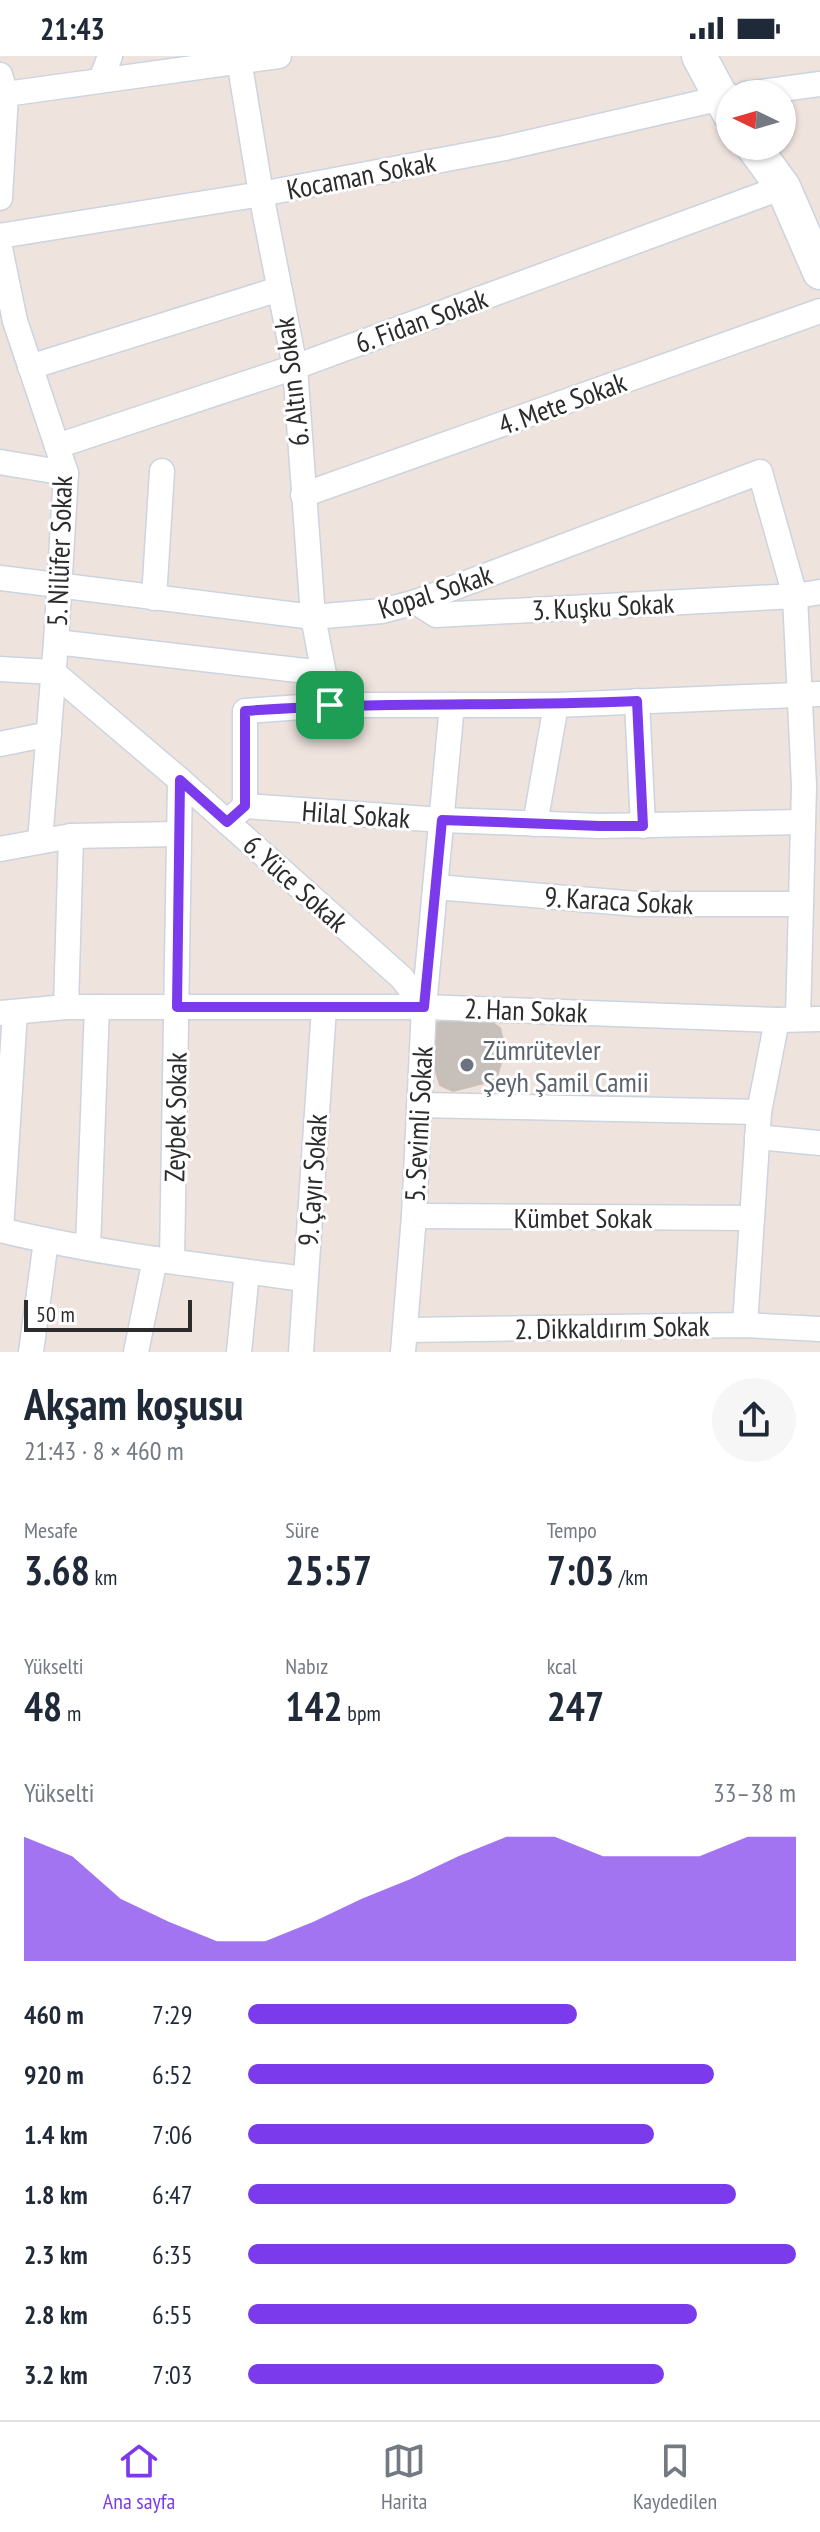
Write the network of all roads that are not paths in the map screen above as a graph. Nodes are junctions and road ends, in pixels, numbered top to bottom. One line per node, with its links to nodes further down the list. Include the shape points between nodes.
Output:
1 (110, 56): 4 (street)
2 (699, 56): 5 (main road)
3 (258, 58): 4 (street); 12 (street, 6. Altın Sokak)
4 (101, 80): 7 (street)
5 (716, 80)
6 (820, 84): 8 (street, Kocaman Sokak)
7 (3, 85): 13 (street)
8 (796, 88)
9 (716, 103): 12 (street, Kocaman Sokak)
10 (763, 160): 11 (main road)
11 (783, 187): 16 (main road); 21 (street, 6. Fidan Sokak)
12 (261, 194): 14 (street, Kocaman Sokak); 17 (street, 6. Altın Sokak)
13 (0, 198)
14 (0, 236)
15 (0, 248): 19 (street, 5. Nilüfer Sokak)
16 (816, 250)
17 (279, 289): 20 (street); 21 (street, 6. Altın Sokak)
18 (820, 311): 26 (street, 4. Mete Sokak)
19 (7, 322): 20 (street, 5. Nilüfer Sokak)
20 (30, 367): 22 (street, 5. Nilüfer Sokak)
21 (295, 367): 22 (street, 6. Fidan Sokak); 26 (street, 6. Altın Sokak)
22 (57, 446): 25 (street, 5. Nilüfer Sokak)
23 (0, 462): 25 (street)
24 (162, 471): 31 (street)
25 (66, 473): 28 (street, 5. Nilüfer Sokak)
26 (303, 495): 33 (street, 6. Altın Sokak)
27 (0, 578): 28 (street, Kopal Sokak)
28 (58, 587): 31 (street, Kopal Sokak); 34 (street, 5. Nilüfer Sokak)
29 (820, 592): 30 (street, 3. Kuşku Sokak)
30 (795, 596): 32 (street, 3. Kuşku Sokak, via 436,615); 32 (street, Kopal Sokak, via 760,472); 38 (street)
31 (154, 598): 33 (street, Kopal Sokak)
32 (416, 602): 33 (street, Kopal Sokak, via 382,611)
33 (313, 617): 37 (street, 6. Altın Sokak)
34 (56, 642): 36 (street, 5. Nilüfer Sokak); 37 (street)
35 (0, 669): 36 (street)
36 (53, 672): 43 (street, 5. Nilüfer Sokak); 45 (street, 6. Yüce Sokak)
37 (323, 673): 40 (street, 6. Altın Sokak)
38 (811, 694): 39 (street); 46 (street)
39 (637, 701): 42 (street); 51 (street)
40 (330, 705): 41 (street); 47 (street, via 245,711)
41 (452, 705): 42 (street); 48 (street, 5. Sevimli Sokak)
42 (556, 705): 50 (street)
43 (49, 734): 44 (street); 54 (street, 5. Nilüfer Sokak)
44 (0, 744)
45 (180, 780): 47 (street, 6. Yüce Sokak); 52 (street, Zeybek Sokak)
46 (812, 787): 49 (street)
47 (236, 814): 48 (street, Hilal Sokak); 61 (street, 6. Yüce Sokak, via 402,978)
48 (442, 820): 50 (street, Hilal Sokak); 56 (street, 5. Sevimli Sokak)
49 (803, 822): 51 (street, Hilal Sokak); 57 (street)
50 (535, 824): 51 (street, Hilal Sokak)
51 (643, 826)
52 (178, 834): 53 (street); 60 (street, Zeybek Sokak)
53 (71, 836): 54 (street); 58 (street)
54 (40, 841): 55 (street)
55 (0, 849)
56 (436, 887): 57 (street, 9. Karaca Sokak, via 638,904); 61 (street, 5. Sevimli Sokak)
57 (808, 891): 64 (street)
58 (66, 1007): 59 (street, 2. Han Sokak); 63 (street, 2. Han Sokak)
59 (97, 1007): 60 (street, 2. Han Sokak); 73 (street)
60 (177, 1007): 62 (street, 2. Han Sokak); 74 (street, Zeybek Sokak)
61 (424, 1007): 62 (street, 2. Han Sokak); 64 (street, 2. Han Sokak); 65 (street, 5. Sevimli Sokak)
62 (324, 1008): 76 (street, 9. Çayır Sokak)
63 (7, 1012): 71 (street)
64 (799, 1019): 66 (street)
65 (419, 1105): 66 (street); 69 (street, 5. Sevimli Sokak)
66 (759, 1112): 67 (street)
67 (757, 1137): 68 (street); 70 (street)
68 (820, 1143)
69 (414, 1216): 70 (street, Kümbet Sokak); 80 (street, 5. Sevimli Sokak)
70 (752, 1218): 77 (street)
71 (0, 1230): 72 (street)
72 (46, 1241): 73 (street); 81 (street)
73 (88, 1248): 74 (street)
74 (164, 1260): 75 (street); 82 (street, Zeybek Sokak)
75 (247, 1272): 76 (street); 83 (street)
76 (305, 1279): 84 (street, 9. Çayır Sokak)
77 (745, 1325): 78 (street, 2. Dikkaldırım Sokak); 79 (street, 2. Dikkaldırım Sokak)
78 (820, 1328): 85 (street)
79 (562, 1340): 80 (street, 2. Dikkaldırım Sokak)
80 (404, 1341)
81 (31, 1352)
82 (136, 1352)
83 (239, 1352)
84 (301, 1352)
85 (816, 1352)

